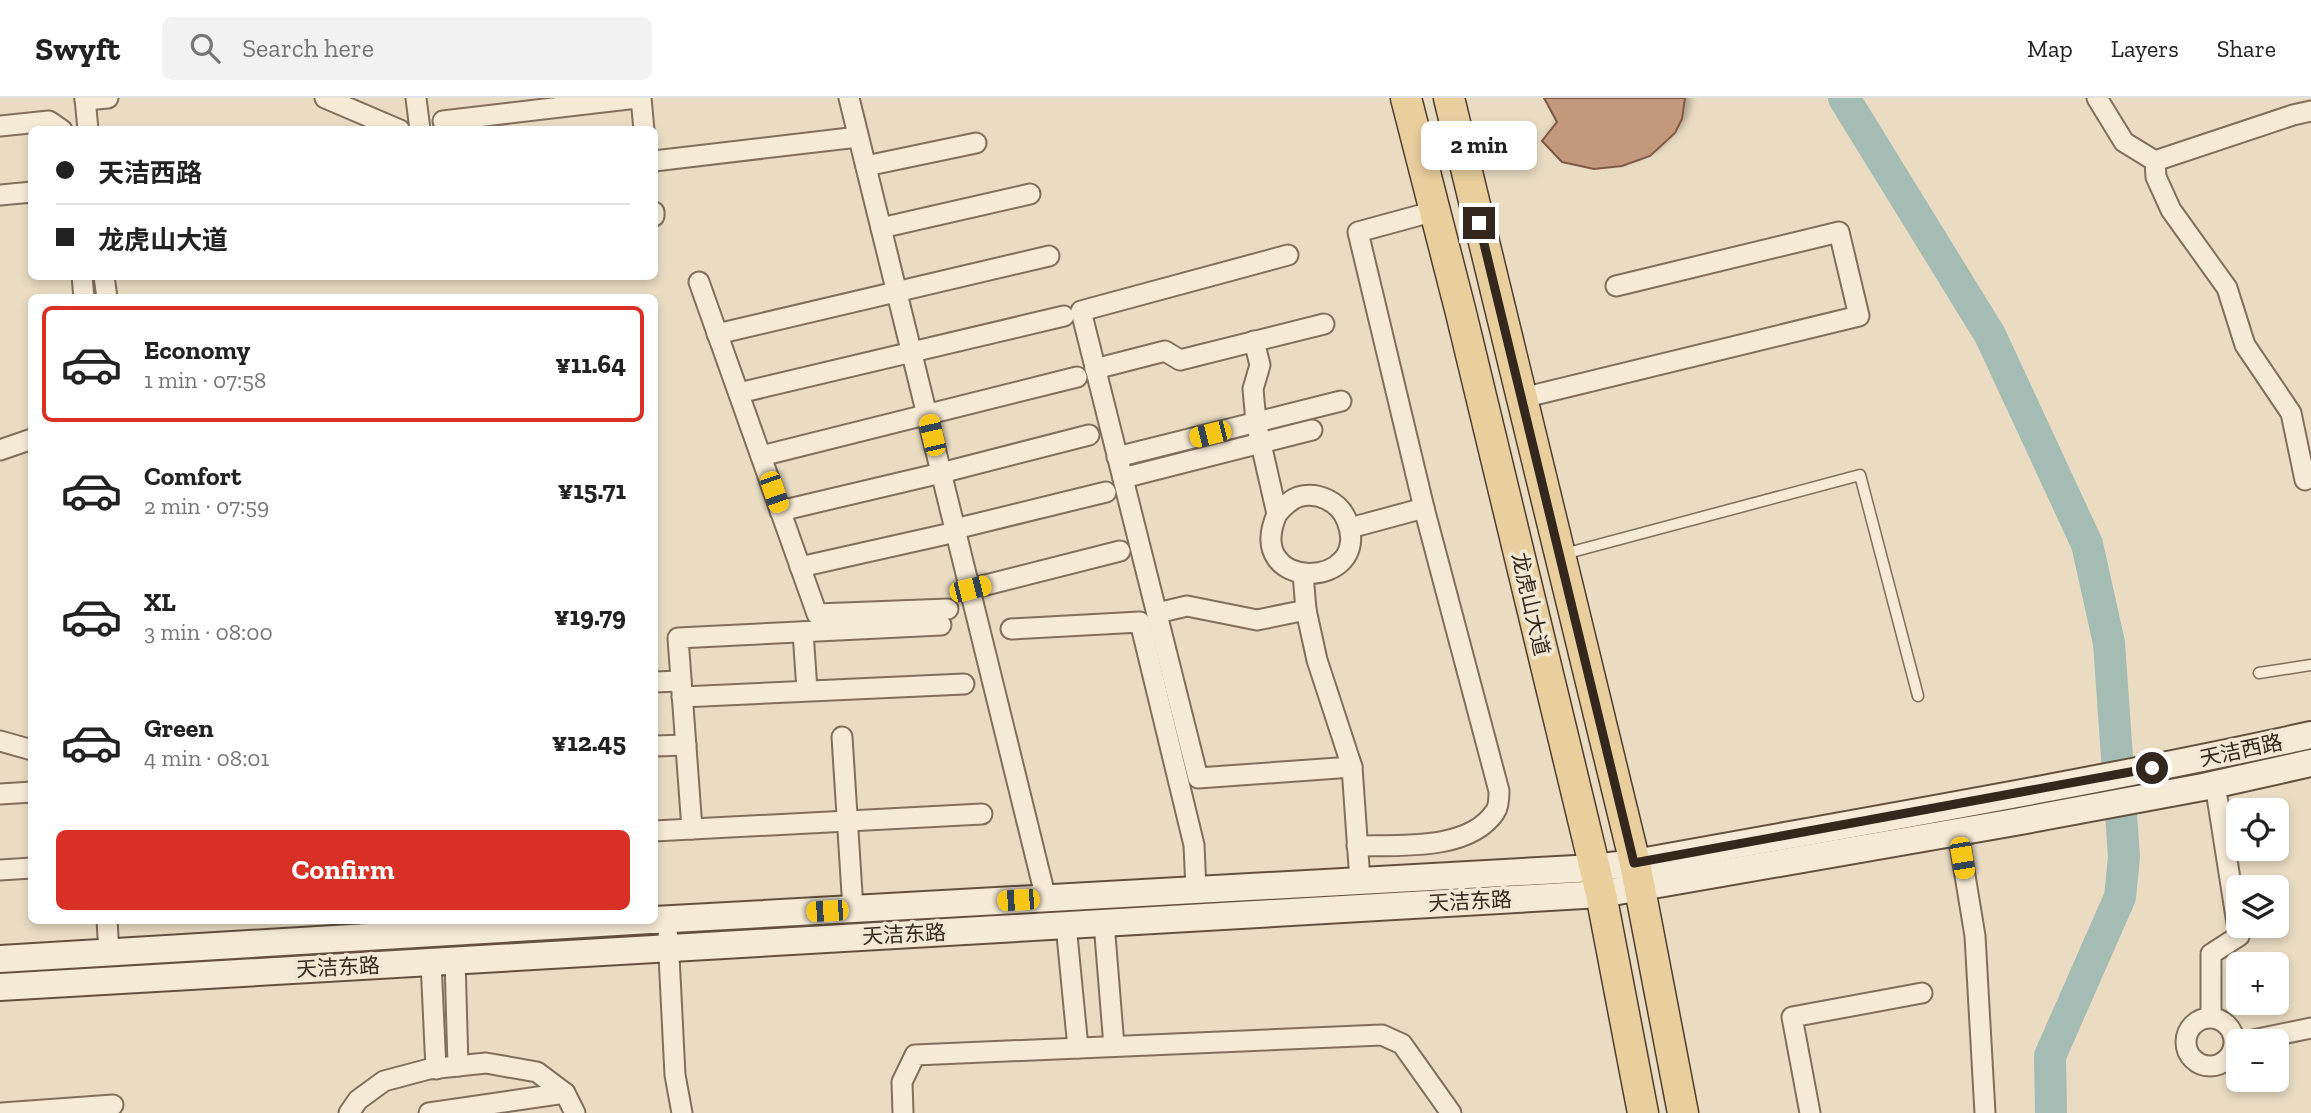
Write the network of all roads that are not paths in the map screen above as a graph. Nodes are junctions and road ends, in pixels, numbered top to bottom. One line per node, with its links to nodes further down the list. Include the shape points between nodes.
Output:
1 (108, 98): 9 (street)
2 (325, 98): 15 (street)
3 (416, 98): 16 (street)
4 (639, 98): 11 (street); 17 (street)
5 (849, 98): 18 (street)
6 (1406, 98): 26 (main road, 龙虎山大道)
7 (1449, 98): 40 (main road, 龙虎山大道)
8 (2097, 98): 21 (street, via 2124,142)
9 (85, 99): 14 (street)
10 (2311, 111): 21 (street)
11 (443, 121)
12 (0, 126): 13 (street, via 49,121)
13 (56, 126)
14 (88, 126)
15 (391, 126)
16 (420, 126)
17 (643, 126)
18 (858, 137): 20 (street); 22 (street)
19 (976, 143): 22 (street)
20 (658, 161)
21 (2155, 161): 53 (street, via 2156,177 2171,210 2227,288 2245,345 2291,413)
22 (866, 166): 27 (street)
23 (28, 192): 25 (street)
24 (1030, 194): 27 (street)
25 (0, 195)
26 (1435, 211): 55 (street, via 1358,232); 97 (main road, 龙虎山大道)
27 (881, 228): 32 (street)
28 (1288, 255): 38 (street, via 1081,311)
29 (1049, 256): 32 (street)
30 (699, 282): 35 (street)
31 (1616, 286): 40 (street, via 1839,232 1859,316)
32 (896, 291): 35 (street); 37 (street)
33 (1064, 316): 37 (street)
34 (1324, 324): 36 (street)
35 (718, 334): 39 (street)
36 (1254, 341): 38 (street, via 1180,360 1165,351); 43 (street, via 1260,365 1253,389)
37 (911, 352): 39 (street); 42 (street)
38 (1086, 373): 42 (street); 50 (street)
39 (738, 394): 49 (street)
40 (1522, 398): 61 (main road, 龙虎山大道)
41 (1341, 401): 43 (street)
42 (927, 416): 49 (street); 51 (street)
43 (1256, 422): 47 (street); 50 (street)
44 (1312, 430): 47 (street)
45 (1089, 435): 51 (street)
46 (28, 440): 48 (street)
47 (1261, 443): 52 (street); 57 (street)
48 (0, 450)
49 (761, 456): 56 (street)
50 (1117, 457): 52 (street)
51 (941, 473): 56 (street); 59 (street)
52 (1123, 478): 66 (street)
53 (2305, 480)
54 (1106, 492): 59 (street)
55 (1424, 508): 58 (street); 92 (street, via 1499,791 1497,811 1474,833 1423,845)
56 (780, 511): 62 (street)
57 (1277, 513): 58 (street, via 1298,497 1311,495 1336,505); 63 (street, via 1272,526 1274,551 1291,570)
58 (1350, 528): 63 (street, via 1350,540 1339,563 1316,574)
59 (955, 531): 62 (street); 64 (street)
60 (1120, 551): 64 (street)
61 (1560, 555): 75 (lane, via 1860,475); 95 (main road, 龙虎山大道)
62 (800, 567): 68 (street, via 817,614 944,617)
63 (1303, 574): 65 (street)
64 (970, 589): 99 (street)
65 (1306, 610): 66 (street, via 1257,620 1187,606); 83 (street, via 1317,660)
66 (1157, 613): 83 (street, via 1198,778)
67 (1011, 629): 98 (street, via 1140,622 1194,845)
68 (803, 632): 73 (street, via 678,638); 74 (street)
69 (2311, 665): 70 (lane)
70 (2259, 673)
71 (658, 683): 73 (street)
72 (964, 684): 74 (street)
73 (682, 689): 74 (street); 79 (street)
74 (807, 690)
75 (1918, 696)
76 (2311, 735): 95 (main road, 天洁西路)
77 (842, 737): 88 (street)
78 (0, 741): 81 (street)
79 (686, 745): 80 (street); 89 (street)
80 (658, 746)
81 (28, 749)
82 (2311, 763): 84 (main road, 天洁西路)
83 (1352, 766): 92 (street)
84 (2209, 785): 91 (main road, 天洁西路); 113 (street, via 2239,936 2211,954)
85 (28, 792): 86 (street)
86 (0, 793)
87 (982, 814): 88 (street)
88 (848, 821): 89 (street); 100 (street)
89 (692, 829): 90 (street)
90 (658, 831)
91 (1958, 832): 95 (main road); 134 (street, via 1975,936)
92 (1357, 846): 96 (street)
93 (28, 868): 94 (street)
94 (0, 870)
95 (1637, 876): 97 (main road, 天洁东路); 132 (main road, 龙虎山大道)
96 (1360, 881): 97 (main road, 天洁东路); 98 (main road, 天洁东路)
97 (1598, 881): 103 (main road, 天洁东路); 131 (main road, 龙虎山大道)
98 (1196, 890): 99 (main road, 天洁东路)
99 (1046, 899): 100 (main road, 天洁东路)
100 (853, 909): 101 (main road, 天洁东路)
101 (658, 920)
102 (658, 922): 107 (street)
103 (1104, 923): 106 (main road, 天洁东路); 117 (street)
104 (107, 924): 108 (street)
105 (591, 924): 108 (main road, 天洁东路)
106 (1066, 925): 107 (main road, 天洁东路); 118 (street)
107 (669, 948): 110 (main road, 天洁东路); 128 (street, via 675,1075)
108 (109, 953): 109 (main road, 天洁东路)
109 (0, 959)
110 (443, 961): 111 (main road, 天洁东路); 120 (street); 121 (street)
111 (0, 987)
112 (1922, 993): 133 (street, via 1792,1017)
113 (2211, 1016): 115 (street); 119 (street, via 2188,1029 2188,1055 2198,1064 2211,1066)
114 (2311, 1028): 116 (street)
115 (2230, 1029)
116 (2289, 1033)
117 (1114, 1046): 118 (street); 130 (street, via 1382,1035 1402,1044)
118 (1077, 1048): 129 (street, via 915,1055 902,1083)
119 (2226, 1059)
120 (458, 1066): 121 (street); 122 (street, via 486,1063 537,1072)
121 (436, 1069): 125 (street, via 384,1082 358,1100)
122 (565, 1093): 126 (street); 127 (street)
123 (113, 1105): 124 (street)
124 (2, 1113)
125 (349, 1113)
126 (429, 1113)
127 (575, 1113)
128 (682, 1113)
129 (903, 1113)
130 (1451, 1113)
131 (1643, 1113)
132 (1683, 1113)
133 (1810, 1113)
134 (1985, 1113)

